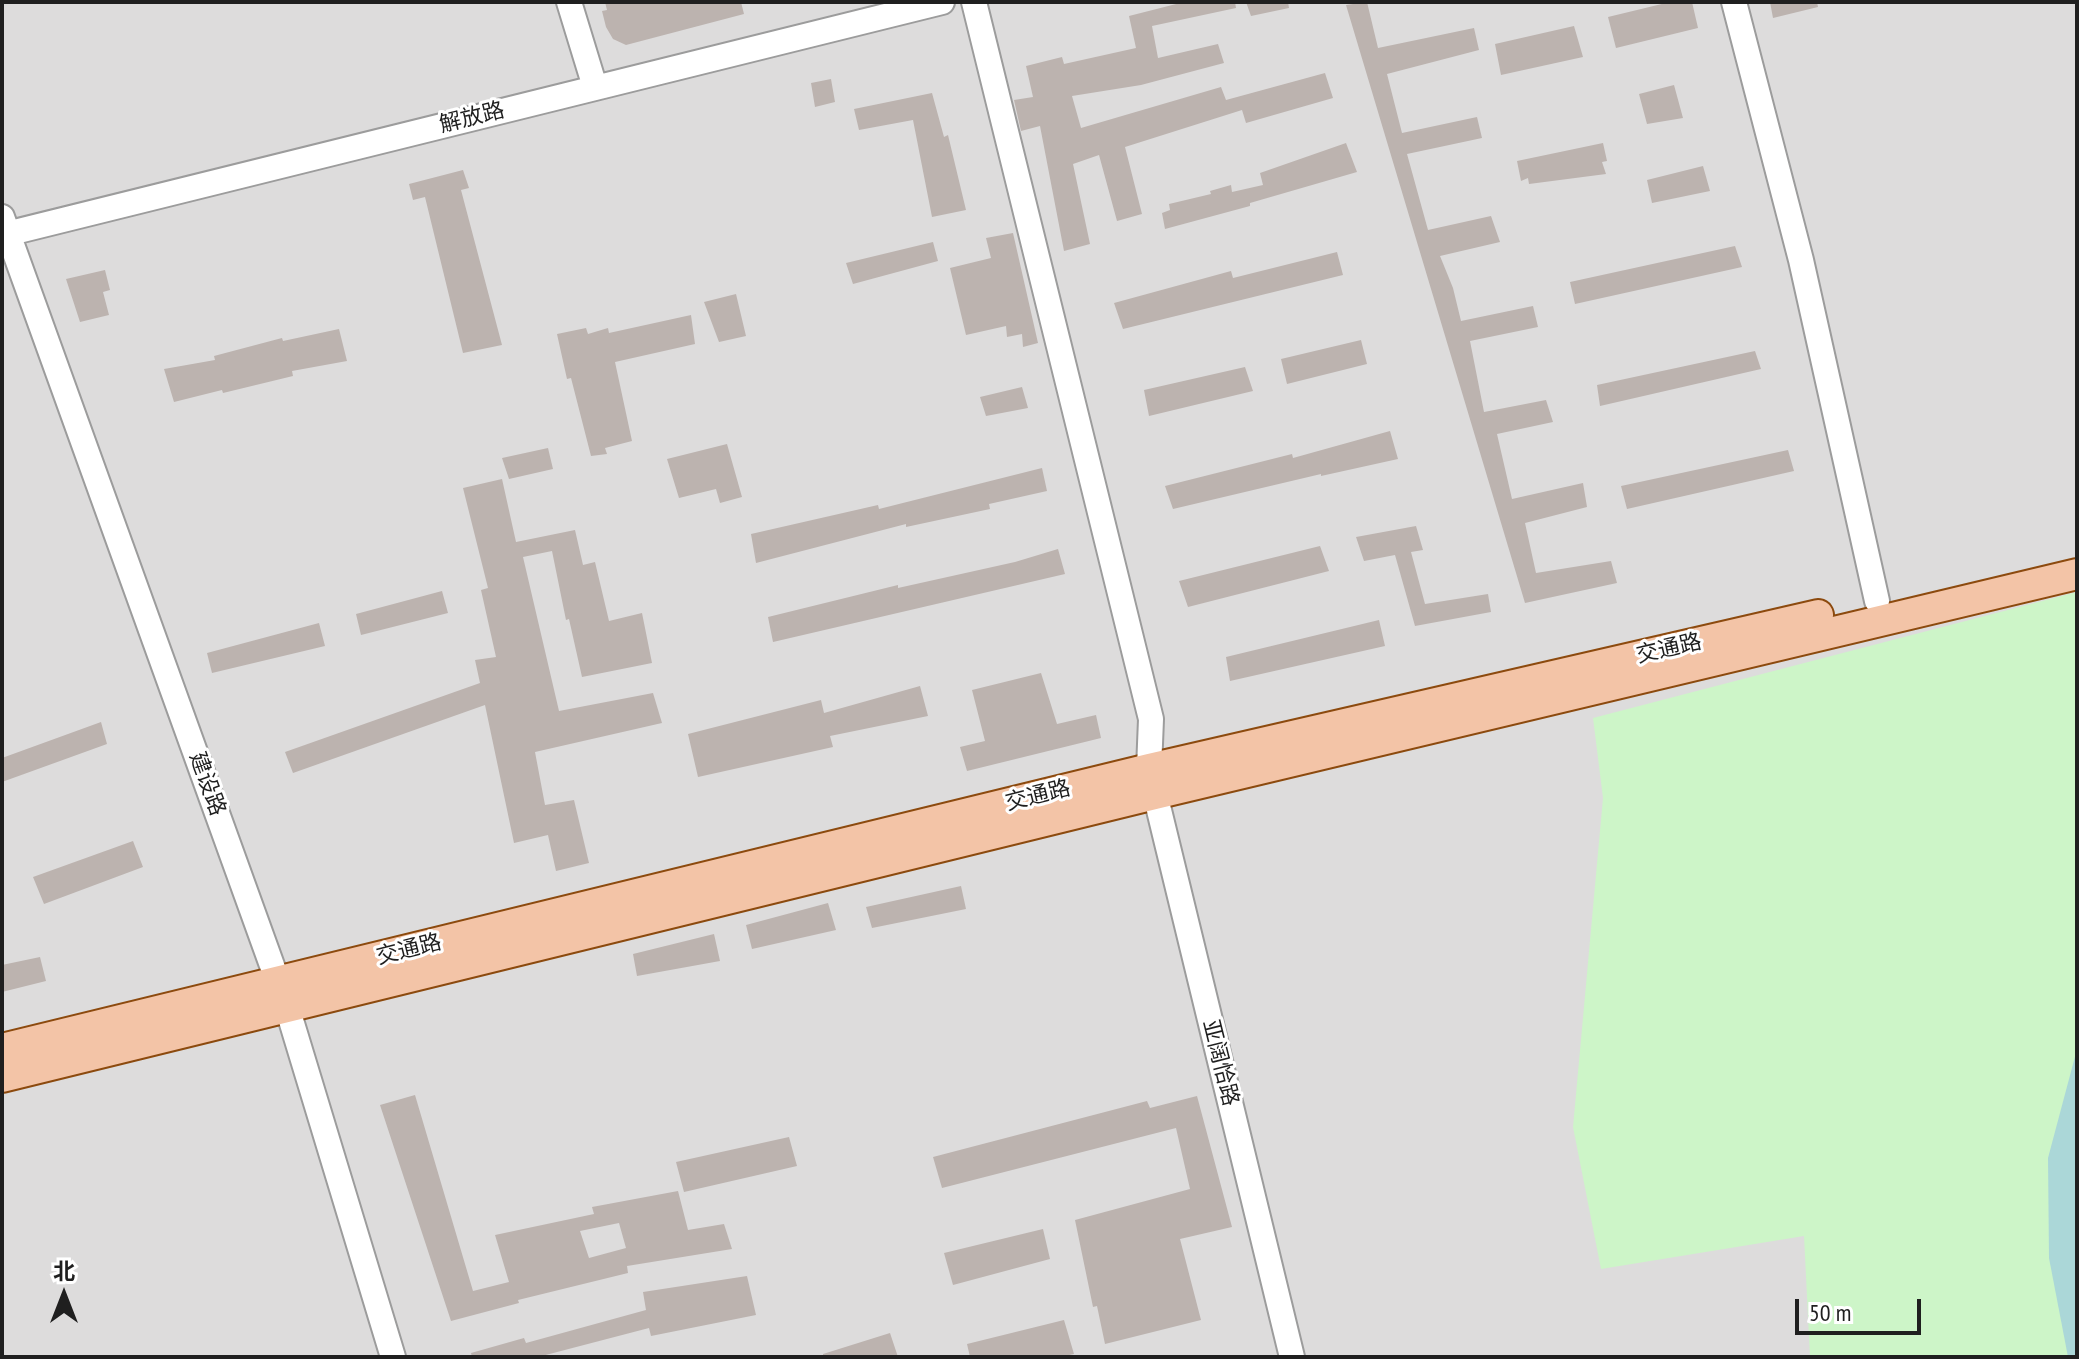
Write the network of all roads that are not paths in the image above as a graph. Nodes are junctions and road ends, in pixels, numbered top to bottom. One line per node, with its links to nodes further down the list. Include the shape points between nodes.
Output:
1 (569, 2): 5 (street)
2 (942, 2): 5 (street, 解放路)
3 (974, 2): 10 (street, 亚阔恰路, via 1151,719)
4 (1734, 2): 9 (street, via 1801,260)
5 (595, 87): 6 (street, 解放路)
6 (4, 228): 11 (street, 建设路)
7 (2077, 555): 9 (main road, 交通路)
8 (2077, 574): 10 (main road)
9 (1877, 601): 10 (main road, 交通路)
10 (1152, 781): 11 (main road, 交通路); 15 (street, 亚阔恰路)
11 (283, 995): 12 (main road, 交通路); 13 (main road); 14 (street, 建设路)
12 (2, 1049)
13 (2, 1077)
14 (393, 1357)
15 (1292, 1357)

